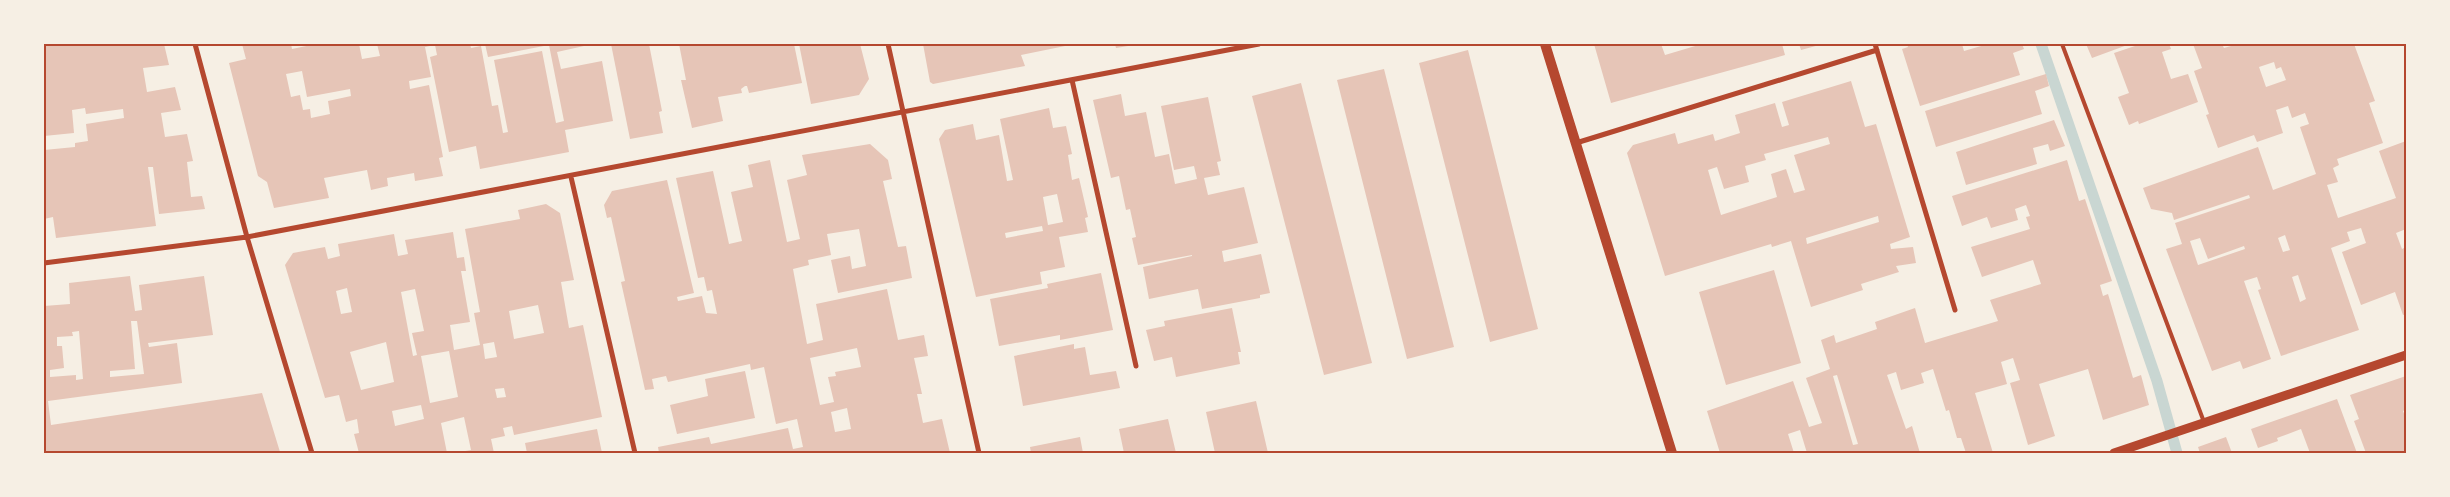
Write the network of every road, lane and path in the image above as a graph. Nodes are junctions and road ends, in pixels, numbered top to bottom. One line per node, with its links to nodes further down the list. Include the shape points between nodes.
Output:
1 (194, 44): 12 (street)
2 (888, 44): 9 (street)
3 (1259, 44): 8 (street)
4 (1546, 44): 10 (main road)
5 (1875, 44): 7 (street)
6 (2062, 44): 17 (lane)
7 (1877, 50): 10 (street); 14 (street)
8 (1072, 80): 9 (street); 16 (street)
9 (903, 112): 11 (street); 20 (street)
10 (1576, 143): 21 (main road)
11 (571, 176): 12 (street); 19 (street)
12 (247, 237): 13 (street); 18 (street)
13 (44, 263)
14 (1955, 310)
15 (2406, 354): 17 (street)
16 (1136, 366)
17 (2201, 425): 22 (street)
18 (312, 453)
19 (635, 453)
20 (979, 453)
21 (1672, 453)
22 (2114, 453)

